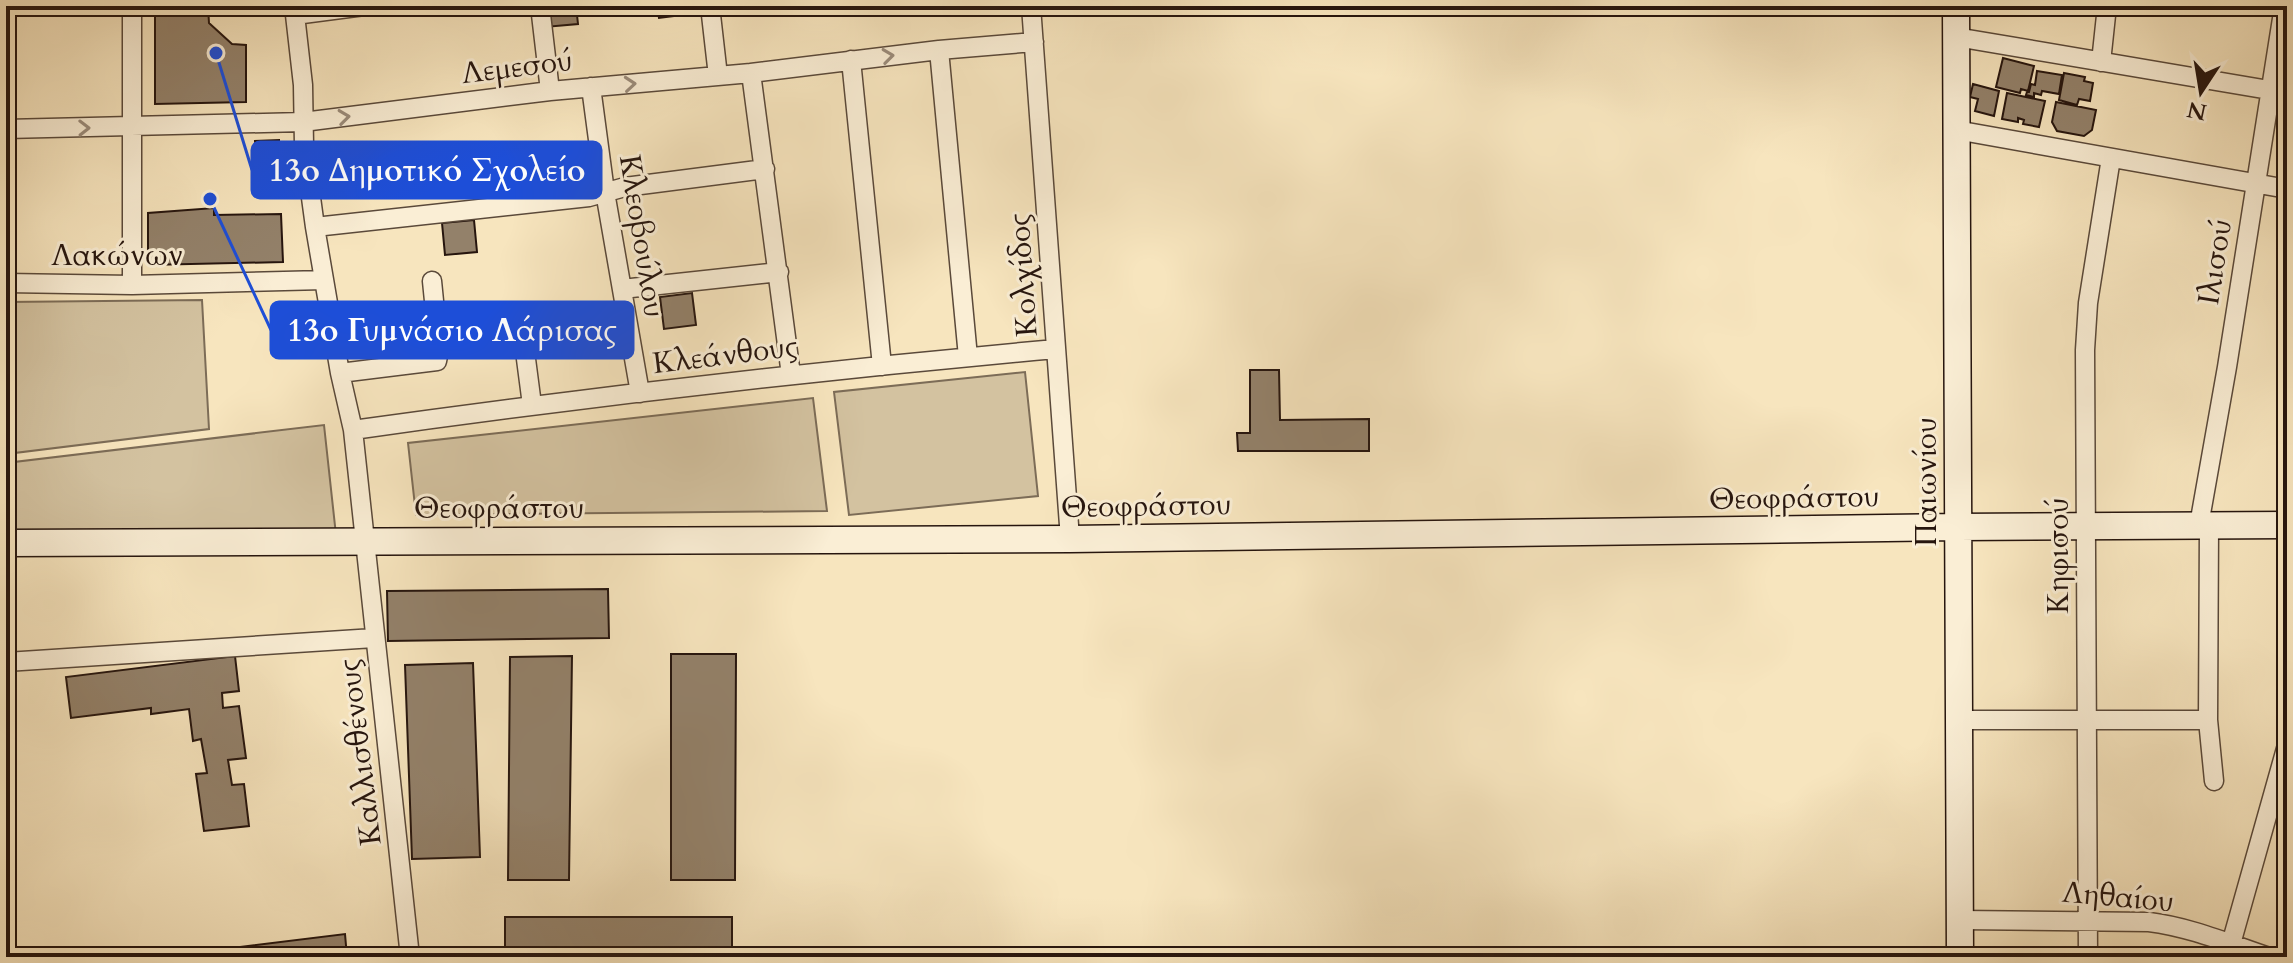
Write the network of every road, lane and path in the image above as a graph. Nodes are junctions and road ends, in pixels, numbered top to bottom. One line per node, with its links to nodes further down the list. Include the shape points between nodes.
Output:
1 (132, 6): 21 (street)
2 (358, 6): 9 (street)
3 (540, 6): 19 (street)
4 (710, 6): 16 (street)
5 (1031, 6): 11 (street, Κολχίδος)
6 (1956, 6): 10 (street, Παιωνίου)
7 (2107, 6): 14 (street)
8 (2284, 6): 18 (street, Ιλισού)
9 (295, 10): 20 (street, Καλλισθένους)
10 (1956, 37): 14 (street); 23 (street, Παιωνίου)
11 (1034, 42): 12 (street, Λεμεσού); 37 (street, Κολχίδος)
12 (939, 50): 13 (street, Λεμεσού, one-way to 12); 38 (street)
13 (851, 60): 15 (street, Λεμεσού); 39 (street)
14 (2101, 62): 18 (street)
15 (751, 73): 16 (street, Λεμεσού); 25 (street)
16 (718, 76): 17 (street, Λεμεσού, one-way to 16)
17 (591, 87): 19 (street, Λεμεσού); 28 (street, Κλεοβούλου)
18 (2269, 90): 26 (street, Ιλισού)
19 (550, 91): 20 (street, Λεμεσού, one-way to 19)
20 (303, 122): 21 (street, Λεμεσού); 29 (street, Καλλισθένους)
21 (132, 127): 22 (street, Λεμεσού, one-way to 21); 34 (street)
22 (6, 129)
23 (1956, 130): 24 (street); 47 (street, Παιωνίου)
24 (2111, 158): 26 (street); 48 (street, Κηφισού, via 2087,311)
25 (765, 169): 28 (street); 30 (street)
26 (2256, 184): 27 (street); 45 (street, Ιλισού)
27 (2287, 189)
28 (605, 192): 29 (street); 35 (street, Κλεοβούλου)
29 (315, 227): 31 (street, Καλλισθένους)
30 (779, 272): 35 (street); 41 (street)
31 (324, 280): 34 (street, Λακώνων); 40 (street, Καλλισθένους)
32 (432, 281): 40 (street, via 437,361)
33 (6, 283): 34 (street, Λακώνων)
34 (132, 285)
35 (622, 289): 42 (street, Κλεοβούλου)
36 (520, 313): 43 (street)
37 (1056, 349): 38 (street, Κλεάνθους); 49 (street, Κολχίδος)
38 (968, 357): 39 (street, Κλεάνθους)
39 (882, 366): 41 (street, Κλεάνθους)
40 (340, 373): 44 (street, Καλλισθένους)
41 (791, 375): 42 (street, Κλεάνθους)
42 (640, 393): 43 (street, Κλεάνθους)
43 (532, 405): 44 (street, Κλεάνθους)
44 (353, 430): 50 (street, Καλλισθένους)
45 (2204, 525): 46 (street, Θεοφράστου); 48 (street, Θεοφράστου); 56 (street, Ιλισού)
46 (2287, 525)
47 (1958, 527): 48 (street, Θεοφράστου); 49 (street, Θεοφράστου); 55 (street, Παιωνίου)
48 (2087, 527): 54 (street, Κηφισού)
49 (1070, 539): 50 (street, Θεοφράστου)
50 (365, 541): 51 (street, Θεοφράστου); 52 (street, Καλλισθένους)
51 (6, 543)
52 (374, 638): 53 (street); 63 (street, Καλλισθένους)
53 (6, 662)
54 (2087, 719): 55 (street); 56 (street); 61 (street, Κηφισού)
55 (1959, 720): 60 (street, Παιωνίου)
56 (2208, 720): 58 (street, Ιλισού)
57 (2287, 745): 59 (street)
58 (2214, 781)
59 (2280, 799): 62 (street)
60 (1960, 920): 61 (street, Ληθαίου); 64 (street, Παιωνίου)
61 (2087, 920): 62 (street, Ληθαίου, via 2162,924); 65 (street, Κηφισού)
62 (2240, 950): 66 (street, Ληθαίου)
63 (410, 957)
64 (1960, 957)
65 (2088, 957)
66 (2269, 957)

